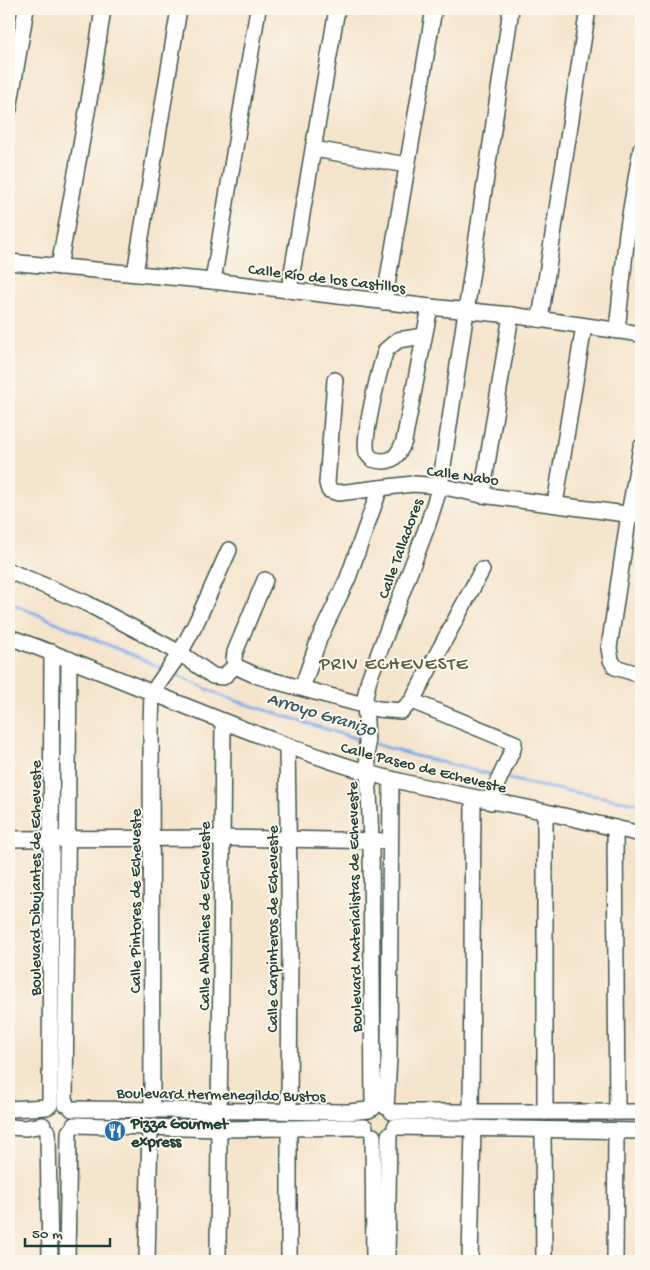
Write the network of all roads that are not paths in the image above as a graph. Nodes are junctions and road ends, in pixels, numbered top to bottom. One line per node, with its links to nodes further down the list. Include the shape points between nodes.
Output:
1 (26, 9): 9 (street)
2 (103, 9): 14 (street)
3 (179, 9): 15 (street)
4 (258, 9): 16 (street)
5 (337, 9): 10 (street)
6 (434, 9): 12 (street)
7 (511, 9): 20 (street, Calle Talladores)
8 (588, 9): 22 (street)
9 (9, 109)
10 (314, 149): 12 (street); 17 (street)
11 (641, 149): 24 (street, via 627,233)
12 (407, 165): 18 (street)
13 (9, 262): 14 (street, Calle Río de los Castillos)
14 (59, 267): 15 (street, Calle Río de los Castillos)
15 (135, 273): 16 (street, Calle Río de los Castillos)
16 (213, 281): 17 (street, Calle Río de los Castillos)
17 (289, 290): 18 (street, Calle Río de los Castillos)
18 (384, 302): 19 (street, Calle Río de los Castillos)
19 (430, 307): 20 (street, Calle Río de los Castillos); 26 (street)
20 (466, 310): 21 (street, Calle Río de los Castillos); 29 (street, Calle Talladores)
21 (511, 315): 22 (street, Calle Río de los Castillos); 31 (street)
22 (540, 319): 23 (street, Calle Río de los Castillos)
23 (584, 326): 24 (street, Calle Río de los Castillos); 32 (street)
24 (617, 331): 25 (street, Calle Río de los Castillos)
25 (641, 334)
26 (424, 336): 26 (street, via 404,441 397,456 382,461 372,459 366,448 368,428 386,350 398,340)
27 (335, 380): 30 (street, Calle Nabo, via 329,490 338,493)
28 (641, 447): 33 (street)
29 (440, 486): 30 (street, Calle Nabo, via 413,484); 31 (street, Calle Nabo); 47 (street, Calle Talladores, via 369,679)
30 (380, 488): 44 (street, via 348,578)
31 (482, 495): 32 (street, Calle Nabo)
32 (555, 504): 33 (street, Calle Nabo)
33 (635, 515): 43 (street, via 609,648 615,667)
34 (229, 550): 40 (street)
35 (482, 570): 46 (street)
36 (9, 571): 40 (street, via 86,603)
37 (265, 580): 42 (street, via 236,652)
38 (9, 637): 39 (street, Calle Paseo de Echeveste)
39 (52, 652): 41 (street, Calle Paseo de Echeveste); 57 (street, Boulevard Dibujantes de Echeveste)
40 (178, 658): 42 (street, via 213,676 224,677); 45 (street)
41 (68, 659): 45 (street, Calle Paseo de Echeveste); 60 (street, Boulevard Dibujantes de Echeveste)
42 (235, 666): 44 (street)
43 (641, 674)
44 (302, 688): 47 (street)
45 (152, 693): 48 (street, Calle Paseo de Echeveste); 62 (street, Calle Pintores de Echeveste)
46 (407, 706): 47 (street); 53 (street, via 512,742 514,746)
47 (365, 709): 50 (street, Boulevard Materialistas de Echeveste)
48 (223, 721): 49 (street, Calle Paseo de Echeveste); 58 (street, Calle Albañiles de Echeveste)
49 (287, 746): 50 (street, Calle Paseo de Echeveste); 61 (street, Calle Carpinteros de Echeveste)
50 (369, 773): 51 (street, Calle Paseo de Echeveste); 63 (street, Boulevard Materialistas de Echeveste)
51 (391, 779): 52 (street, Calle Paseo de Echeveste); 64 (street, Boulevard Materialistas de Echeveste)
52 (473, 798): 53 (street, Calle Paseo de Echeveste); 70 (street)
53 (491, 802): 54 (street, Calle Paseo de Echeveste)
54 (545, 812): 55 (street, Calle Paseo de Echeveste); 71 (street)
55 (616, 828): 56 (street, Calle Paseo de Echeveste); 72 (street)
56 (641, 834)
57 (51, 838): 59 (street); 60 (street); 65 (street, Boulevard Dibujantes de Echeveste)
58 (221, 838): 61 (street); 62 (street); 68 (street, Calle Albañiles de Echeveste)
59 (9, 839)
60 (67, 839): 62 (street); 65 (street, Boulevard Dibujantes de Echeveste)
61 (289, 839): 63 (street); 69 (street, Calle Carpinteros de Echeveste)
62 (151, 840): 67 (street, Calle Pintores de Echeveste)
63 (371, 840): 64 (street); 74 (street, Boulevard Materialistas de Echeveste)
64 (390, 841): 74 (street, Boulevard Materialistas de Echeveste, via 388,1059)
65 (58, 1106): 66 (street, Boulevard Hermenegildo Bustos); 67 (street, Boulevard Hermenegildo Bustos); 76 (street, via 42,1116); 77 (street, via 75,1120)
66 (9, 1109)
67 (152, 1109): 68 (street, Boulevard Hermenegildo Bustos)
68 (219, 1110): 69 (street, Boulevard Hermenegildo Bustos)
69 (289, 1111): 74 (street, Boulevard Hermenegildo Bustos)
70 (471, 1112): 71 (street, Boulevard Hermenegildo Bustos); 74 (street, Boulevard Hermenegildo Bustos)
71 (545, 1112): 72 (street, Boulevard Hermenegildo Bustos)
72 (617, 1112): 73 (street, Boulevard Hermenegildo Bustos)
73 (641, 1112)
74 (384, 1116): 80 (street, Boulevard Hermenegildo Bustos); 85 (street, via 365,1118); 85 (street, Boulevard Hermenegildo Bustos, via 381,1138); 92 (street, Boulevard Materialistas de Echeveste)
75 (9, 1127): 76 (street)
76 (46, 1128): 77 (street, via 56,1135); 86 (street)
77 (72, 1128): 78 (street, Boulevard Hermenegildo Bustos); 87 (street)
78 (150, 1128): 81 (street, Boulevard Hermenegildo Bustos); 88 (street)
79 (289, 1128): 81 (street, Boulevard Hermenegildo Bustos); 85 (street, Boulevard Hermenegildo Bustos); 90 (street)
80 (472, 1128): 82 (street, Boulevard Hermenegildo Bustos); 93 (street)
81 (219, 1129): 89 (street)
82 (543, 1130): 83 (street, Boulevard Hermenegildo Bustos); 94 (street)
83 (616, 1131): 84 (street, Boulevard Hermenegildo Bustos); 95 (street)
84 (641, 1131)
85 (369, 1132): 91 (street)
86 (50, 1261)
87 (67, 1261)
88 (147, 1261)
89 (218, 1261)
90 (289, 1261)
91 (374, 1261)
92 (387, 1261)
93 (470, 1261)
94 (544, 1261)
95 (615, 1261)

